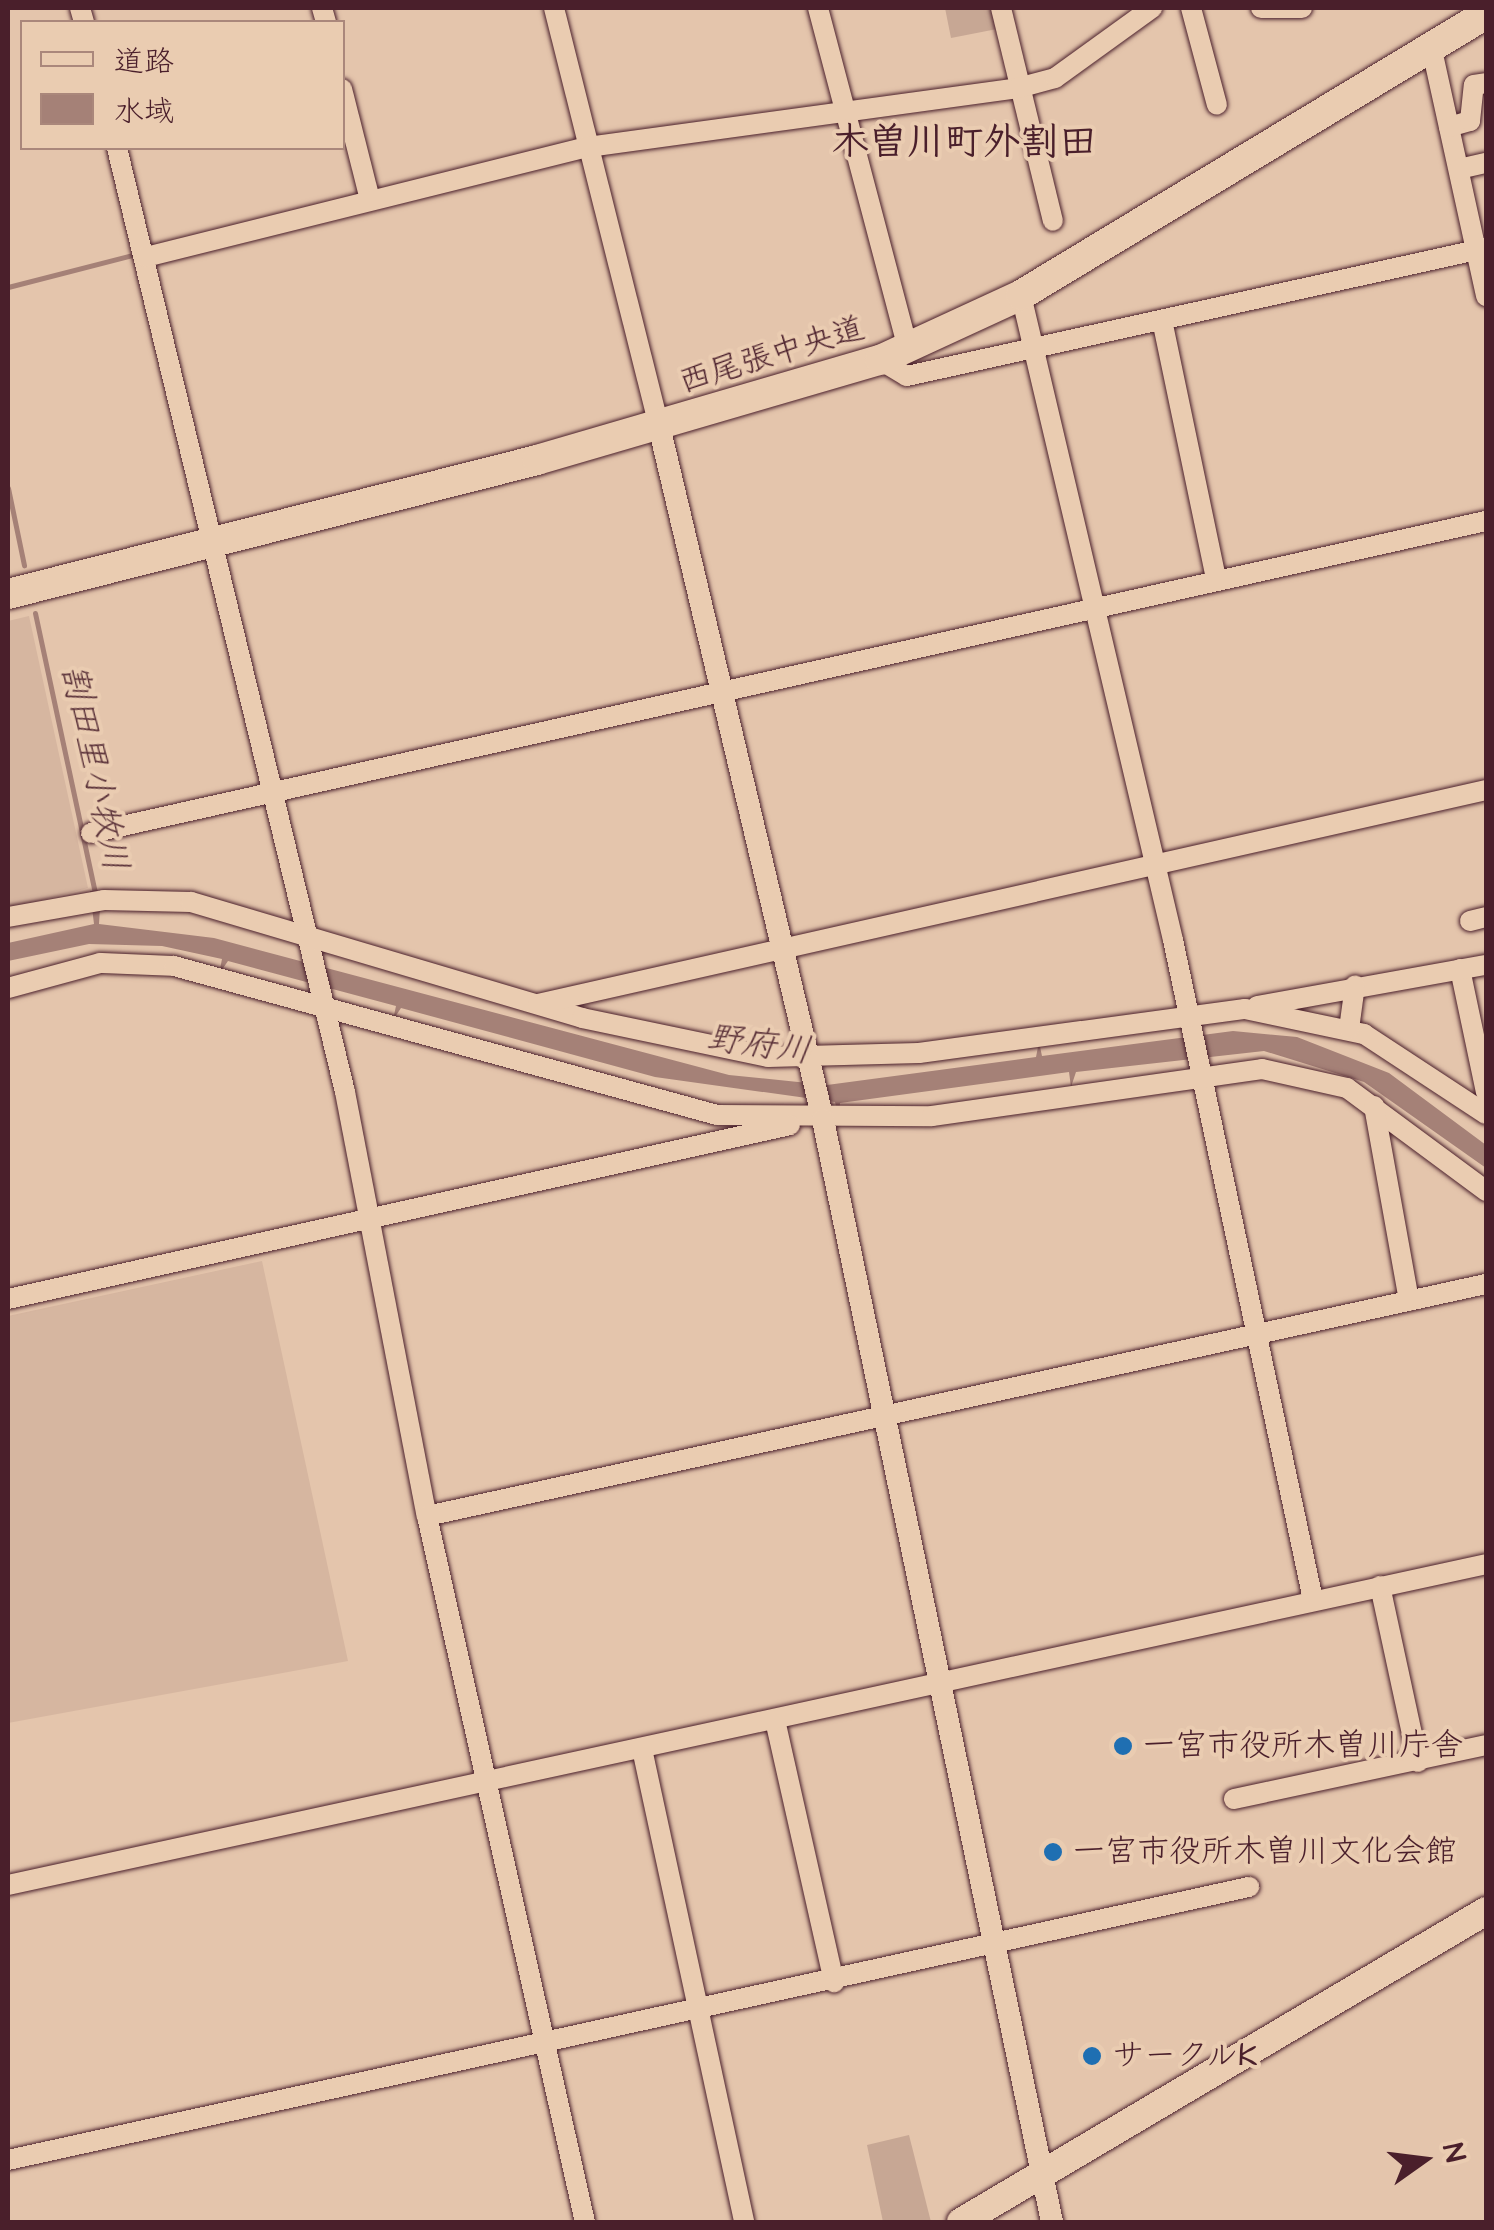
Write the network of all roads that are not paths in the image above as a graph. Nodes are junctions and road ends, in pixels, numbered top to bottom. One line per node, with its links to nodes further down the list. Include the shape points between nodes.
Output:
1 (554, 8): 16 (street)
2 (818, 8): 14 (street)
3 (1000, 8): 11 (street)
4 (1152, 8): 11 (street, via 1055,78)
5 (1191, 8): 13 (street)
6 (1262, 8): 7 (street)
7 (1302, 8)
8 (1486, 14): 9 (main road, 西尾張中央道)
9 (1432, 50): 15 (street); 24 (main road, 西尾張中央道)
10 (1486, 83): 15 (street, via 1474,85 1470,121)
11 (1018, 88): 14 (street); 21 (street)
12 (345, 101): 20 (street)
13 (1217, 105)
14 (848, 114): 16 (street); 28 (street)
15 (1449, 126): 19 (street)
16 (588, 147): 20 (street); 29 (street)
17 (118, 150): 23 (street)
18 (1486, 163): 19 (street)
19 (1459, 170): 22 (street)
20 (370, 200): 23 (street)
21 (1053, 221)
22 (1482, 250): 25 (street); 26 (street)
23 (146, 258): 31 (street)
24 (1021, 295): 27 (street); 28 (main road, 西尾張中央道)
25 (1486, 296)
26 (1162, 320): 27 (street); 32 (street)
27 (1036, 347): 28 (street, via 906,376); 34 (street)
28 (894, 354): 29 (main road, 西尾張中央道)
29 (659, 426): 31 (main road, 西尾張中央道); 35 (street)
30 (1486, 521): 32 (street)
31 (215, 541): 33 (main road, 西尾張中央道); 36 (street)
32 (1216, 579): 34 (street)
33 (8, 594)
34 (1094, 606): 35 (street); 39 (street)
35 (720, 690): 36 (street); 42 (street)
36 (266, 788): 38 (street); 41 (street)
37 (1486, 790): 39 (street)
38 (90, 833)
39 (1150, 868): 42 (street); 50 (street)
40 (8, 917): 41 (street, via 97,901 191,902)
41 (306, 934): 47 (street); 49 (street)
42 (783, 949): 47 (street); 52 (street)
43 (1486, 965): 44 (street)
44 (1460, 969): 45 (street); 54 (street)
45 (1355, 985): 48 (street); 51 (street)
46 (8, 988): 49 (street, via 139,960)
47 (536, 1005): 52 (street, via 730,1054)
48 (1245, 1009): 50 (street); 51 (street)
49 (324, 1010): 57 (street, via 674,1106); 59 (street)
50 (1188, 1015): 52 (street, via 982,1046); 53 (street)
51 (1350, 1030): 56 (street)
52 (810, 1058): 57 (street)
53 (1201, 1074): 55 (street, via 1308,1076); 57 (street, via 932,1116); 63 (street)
54 (1486, 1092)
55 (1374, 1106): 58 (street); 62 (street)
56 (1486, 1114)
57 (812, 1120): 59 (street); 64 (street)
58 (1486, 1191)
59 (364, 1218): 61 (street); 65 (street)
60 (1486, 1284): 62 (street)
61 (8, 1299)
62 (1409, 1301): 63 (street)
63 (1252, 1334): 64 (street); 68 (street)
64 (887, 1418): 65 (street); 69 (street)
65 (428, 1516): 74 (street)
66 (1486, 1564): 67 (street)
67 (1380, 1586): 68 (street); 73 (street)
68 (1313, 1600): 69 (street)
69 (944, 1685): 70 (street); 79 (street)
70 (775, 1720): 72 (street); 80 (street)
71 (1486, 1746): 73 (street)
72 (642, 1749): 74 (street); 81 (street)
73 (1418, 1762): 75 (street)
74 (485, 1783): 76 (street); 82 (street)
75 (1234, 1799)
76 (8, 1885)
77 (1250, 1888): 79 (street)
78 (1486, 1911): 84 (main road)
79 (999, 1944): 80 (street); 84 (street)
80 (834, 1982): 81 (street)
81 (702, 2011): 82 (street); 86 (street)
82 (548, 2046): 83 (street); 85 (street)
83 (8, 2160)
84 (1043, 2174): 87 (main road); 88 (street)
85 (585, 2222)
86 (744, 2222)
87 (961, 2222)
88 (1052, 2222)

